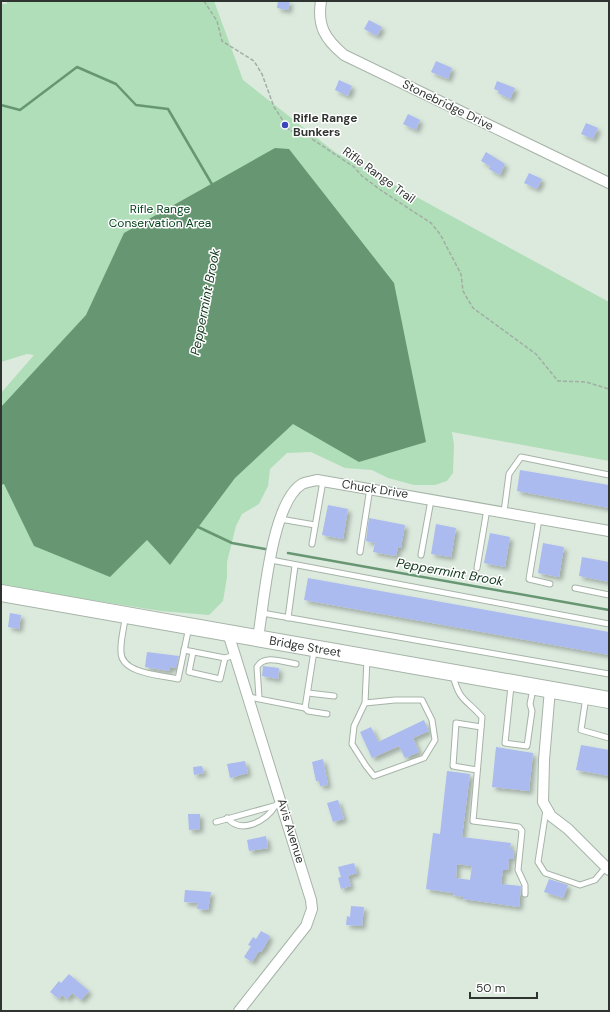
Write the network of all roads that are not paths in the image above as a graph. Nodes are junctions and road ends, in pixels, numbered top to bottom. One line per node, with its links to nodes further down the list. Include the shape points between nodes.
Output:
1 (321, 1): 2 (street, Stonebridge Drive, via 320,19 323,34 344,55)
2 (609, 183)
3 (609, 475): 8 (lane, via 521,458 509,474)
4 (323, 481): 5 (street, Chuck Drive); 9 (street, Chuck Drive, via 302,484 286,502); 11 (lane)
5 (370, 488): 6 (street, Chuck Drive); 14 (lane)
6 (431, 499): 7 (street, Chuck Drive); 15 (lane)
7 (486, 509): 8 (street, Chuck Drive); 18 (lane)
8 (504, 512): 10 (street, Chuck Drive)
9 (280, 519): 11 (lane); 16 (street, Chuck Drive)
10 (539, 519): 12 (street, Chuck Drive); 19 (lane, via 529,579)
11 (315, 525): 13 (lane)
12 (609, 531)
13 (312, 544)
14 (360, 552)
15 (421, 555)
16 (271, 560): 17 (lane); 23 (street, Chuck Drive)
17 (295, 566): 25 (lane); 26 (lane)
18 (477, 568)
19 (550, 584)
20 (575, 588): 22 (lane)
21 (1, 593): 24 (main road, Bridge Street)
22 (609, 595)
23 (262, 613): 25 (lane); 29 (street, Chuck Drive)
24 (126, 615): 27 (main road, Bridge Street); 31 (lane, via 120,653 124,663 131,669 178,679)
25 (288, 618): 38 (lane)
26 (609, 624)
27 (189, 626): 28 (main road, Bridge Street); 31 (lane)
28 (228, 633): 29 (main road, Bridge Street); 33 (street, Avis Avenue)
29 (258, 638): 30 (main road, Bridge Street)
30 (314, 648): 35 (main road, Bridge Street); 42 (lane)
31 (184, 650): 32 (lane)
32 (193, 652): 34 (lane); 34 (lane, via 189,672 220,679)
33 (235, 655): 34 (lane); 45 (street, Avis Avenue)
34 (225, 658)
35 (367, 658): 37 (main road, Bridge Street); 47 (lane)
36 (296, 664): 45 (lane, via 268,659 259,663)
37 (453, 672): 39 (main road, Bridge Street); 50 (lane, via 456,689 461,697 482,717)
38 (609, 674)
39 (512, 683): 40 (main road, Bridge Street); 40 (lane, via 504,742 527,746)
40 (534, 687): 41 (main road, Bridge Street)
41 (550, 689): 44 (main road, Bridge Street); 54 (street, via 544,760 543,802)
42 (308, 693): 43 (lane); 48 (lane)
43 (334, 696)
44 (586, 696): 46 (main road, Bridge Street); 51 (lane, via 581,730)
45 (254, 697): 48 (lane); 53 (street, Avis Avenue)
46 (609, 700)
47 (365, 703): 47 (lane, via 354,726 352,744 374,776 424,758 435,740 432,720 422,700)
48 (305, 708): 49 (lane, via 308,711)
49 (327, 714)
50 (481, 727): 52 (lane); 52 (lane, via 456,723 453,766)
51 (609, 738)
52 (477, 770): 58 (lane, via 473,821 519,827 522,831 518,870 525,885)
53 (279, 804): 55 (lane); 55 (lane, via 270,814 242,827 232,824); 59 (street, Avis Avenue, via 309,888 311,914 304,930)
54 (546, 810): 57 (street); 57 (lane, via 538,862 545,873 580,885 595,880)
55 (227, 818): 56 (lane)
56 (216, 822)
57 (607, 869)
58 (524, 894)
59 (239, 1011)

